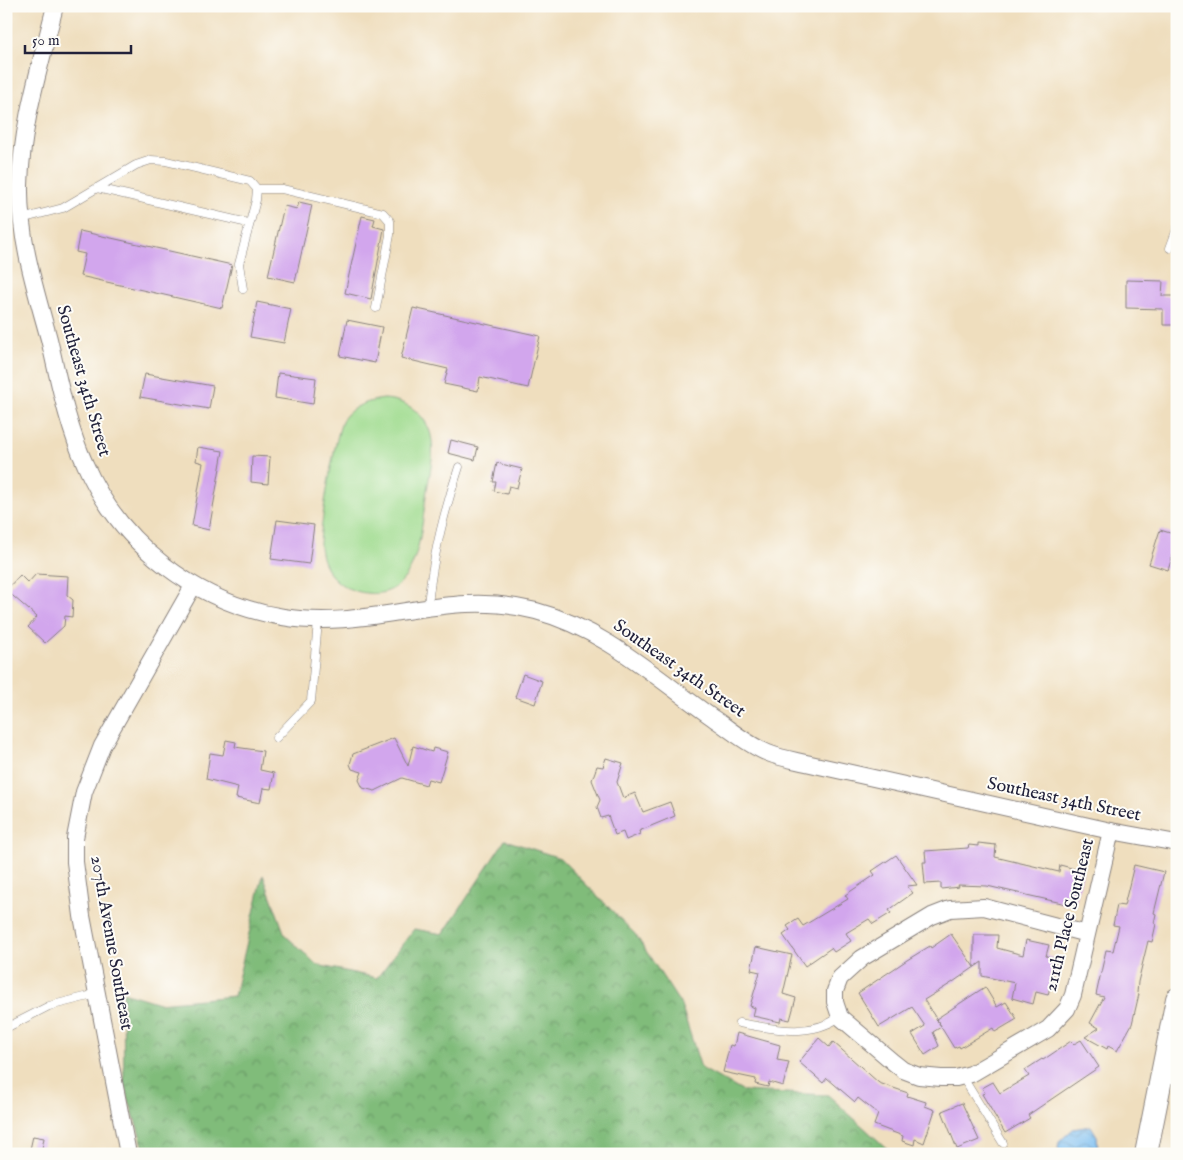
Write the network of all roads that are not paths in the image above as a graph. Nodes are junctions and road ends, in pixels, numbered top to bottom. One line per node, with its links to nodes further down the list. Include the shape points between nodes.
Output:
1 (55, 6): 4 (street, Southeast 34th Street, via 23,152)
2 (97, 188): 3 (lane, via 151,160 250,181); 4 (lane, via 62,208); 5 (lane)
3 (257, 189): 5 (lane); 9 (lane, via 282,189 383,213 390,220 390,235)
4 (20, 219): 11 (street, Southeast 34th Street, via 68,415 85,466 114,514 138,543)
5 (248, 223): 8 (lane, via 239,264)
6 (1177, 229): 7 (lane)
7 (1170, 248)
8 (242, 289)
9 (376, 308)
10 (459, 467): 12 (lane, via 431,577)
11 (193, 586): 13 (street, Southeast 34th Street, via 251,611); 18 (street, 207th Avenue Southeast, via 102,746 77,818 75,862)
12 (428, 606): 13 (street, Southeast 34th Street, via 348,620); 15 (street, Southeast 34th Street, via 484,603 513,606 569,622 632,657 745,740 784,758)
13 (318, 621): 14 (lane, via 311,701)
14 (276, 738)
15 (1111, 831): 16 (street, Southeast 34th Street); 17 (street, 211th Place Southeast)
16 (1177, 843)
17 (1087, 934): 20 (street, via 984,907 950,909 932,916 848,969 835,991); 24 (street, 211th Place Southeast, via 1073,995 1059,1019 1048,1029 980,1069)
18 (98, 994): 22 (lane, via 49,1006); 26 (street, 207th Avenue Southeast)
19 (1177, 999): 23 (street)
20 (840, 1017): 21 (lane, via 828,1026 805,1030 785,1031); 24 (street, 211th Place Southeast, via 903,1070 920,1076)
21 (739, 1023)
22 (6, 1028)
23 (1169, 1075): 27 (street)
24 (962, 1076): 25 (lane)
25 (1003, 1143)
26 (128, 1154)
27 (1146, 1154)

